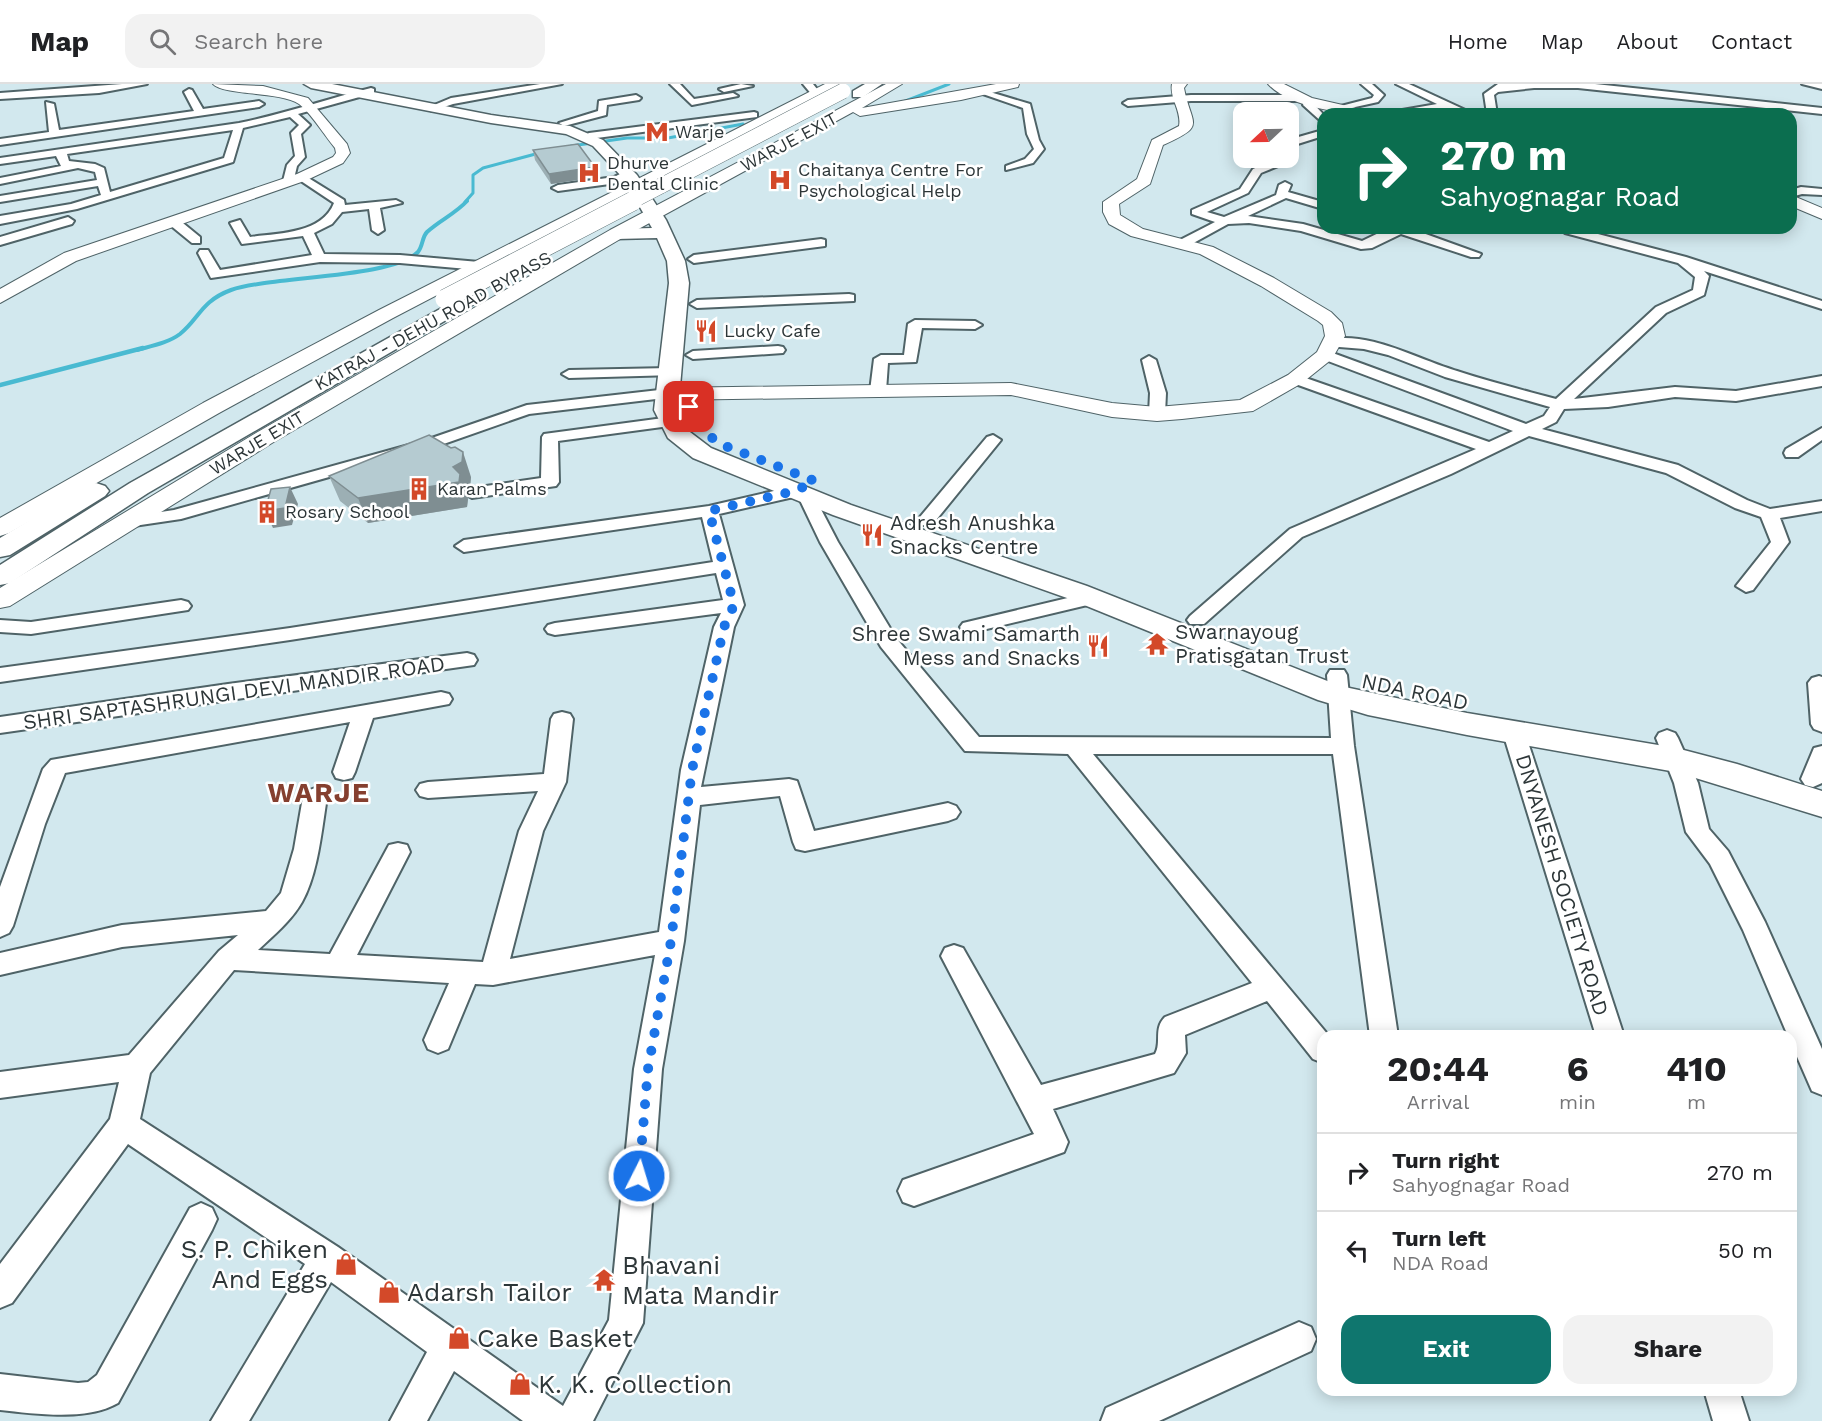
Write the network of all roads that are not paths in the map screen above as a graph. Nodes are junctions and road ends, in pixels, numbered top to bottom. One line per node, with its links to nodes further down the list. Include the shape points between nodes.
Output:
1 (88, 84): 22 (street)
2 (142, 84): 22 (street)
3 (219, 84): 37 (street, via 285,95)
4 (311, 84): 27 (main road)
5 (337, 84): 27 (main road)
6 (557, 84): 15 (street)
7 (675, 84): 29 (street, via 692,102)
8 (747, 84): 29 (street, via 724,89)
9 (876, 84): 19 (main road, KATRAJ - DEHU ROAD BYPASS)
10 (896, 84): 86 (street, WARJE EXIT)
11 (1013, 84): 23 (street)
12 (1274, 84): 31 (street)
13 (1366, 84): 40 (street, via 1378,95 1375,100)
14 (1807, 84): 17 (street)
15 (538, 85): 38 (street)
16 (1407, 85): 36 (street)
17 (1822, 86)
18 (1499, 87): 43 (street, via 1489,94); 44 (street, via 1578,85)
19 (848, 88): 21 (street, WARJE EXIT); 131 (main road, KATRAJ - DEHU ROAD BYPASS); 144 (main road, KATRAJ - DEHU ROAD BYPASS, bridge, via 446,299 50,516)
20 (911, 88): 47 (street)
21 (812, 89): 68 (street, WARJE EXIT)
22 (99, 90): 28 (street); 32 (street)
23 (983, 91): 47 (street); 65 (street, via 1027,106 1032,119 1039,149 1023,165)
24 (1179, 91): 26 (street); 31 (street); 33 (street); 102 (street, via 1188,118 1182,132 1157,143 1144,181 1111,202 1110,209 1122,226)
25 (189, 92): 49 (street)
26 (1210, 92)
27 (365, 93): 37 (street); 38 (main road)
28 (0, 96)
29 (733, 96): 58 (street, via 754,115)
30 (636, 98): 53 (street, via 608,100 602,103 603,113)
31 (1304, 99): 39 (street); 51 (street)
32 (113, 100)
33 (1128, 103)
34 (49, 104): 56 (street)
35 (259, 104): 49 (street)
36 (1448, 105): 41 (street); 42 (street)
37 (310, 106): 50 (street); 69 (street, via 343,153 338,160)
38 (437, 106): 53 (main road); 58 (main road)
39 (1336, 108)
40 (1344, 108)
41 (1427, 108)
42 (1455, 108)
43 (1490, 108)
44 (1794, 108)
45 (1797, 108): 48 (street)
46 (118, 111): 54 (street, via 116,122)
47 (867, 111): 86 (street)
48 (1822, 111)
49 (200, 113): 54 (street)
50 (292, 113): 55 (street); 69 (street, via 305,124 296,133 300,157 292,165)
51 (1317, 114)
52 (610, 118): 53 (street)
53 (569, 124): 58 (main road)
54 (111, 125): 56 (street); 61 (street)
55 (239, 126): 61 (street); 77 (street, via 229,160)
56 (55, 134): 60 (street)
57 (1317, 136): 59 (street)
58 (601, 138): 68 (main road, NDA ROAD)
59 (1299, 141)
60 (0, 142)
61 (116, 144): 62 (street)
62 (61, 152): 63 (street); 64 (street, via 63,162)
63 (0, 161)
64 (75, 166): 71 (street); 72 (street, via 95,167)
65 (1010, 168)
66 (1265, 168): 67 (street)
67 (1259, 170): 74 (street, via 1297,183 1298,187); 89 (street, via 1244,191 1196,212)
68 (637, 177): 73 (street); 86 (main road, NDA ROAD); 108 (street, WARJE EXIT)
69 (296, 179): 83 (street, via 340,202); 90 (street)
70 (201, 180): 84 (street)
71 (0, 181)
72 (103, 182): 77 (street); 78 (street)
73 (558, 188)
74 (1286, 190): 80 (street); 88 (street); 89 (street, via 1281,197)
75 (1797, 192): 76 (street)
76 (1822, 192)
77 (106, 198): 84 (street)
78 (0, 199)
79 (396, 203): 82 (street)
80 (1317, 203)
81 (1797, 203): 85 (street)
82 (374, 206): 83 (street); 92 (street)
83 (339, 209): 93 (street, via 318,228)
84 (75, 213): 87 (street); 100 (street)
85 (1822, 214)
86 (662, 216): 106 (main road, NDA ROAD); 121 (main road, NDA ROAD, via 679,274); 128 (street, WARJE EXIT, via 615,234)
87 (0, 220)
88 (1258, 220): 89 (street); 94 (street)
89 (1225, 221): 102 (street)
90 (174, 222): 99 (street); 109 (street, via 70,257)
91 (236, 223): 93 (street, via 246,241)
92 (378, 230)
93 (307, 232): 105 (street)
94 (1317, 232)
95 (1323, 234): 96 (street, via 1361,245)
96 (1387, 234)
97 (1417, 234): 104 (street)
98 (1584, 234): 107 (street)
99 (195, 240)
100 (0, 241)
101 (821, 243): 106 (street)
102 (1184, 243): 114 (street, via 1218,254 1308,304 1332,323 1335,336)
103 (204, 253): 105 (street, via 216,275)
104 (1475, 254)
105 (320, 258): 108 (street, via 400,259)
106 (694, 259): 111 (main road, NDA ROAD, via 699,282)
107 (1682, 260): 112 (street); 123 (street, via 1702,276 1699,292 1661,310)
108 (479, 266): 142 (street, WARJE EXIT, via 211,408)
109 (0, 297)
110 (849, 298): 111 (street)
111 (697, 304): 116 (main road, NDA ROAD)
112 (1822, 305)
113 (975, 325): 122 (street, via 915,324 911,359 881,359)
114 (1328, 349): 119 (street); 123 (street, via 1364,345 1393,352 1450,374); 126 (street)
115 (778, 350): 116 (street)
116 (693, 355): 121 (main road, NDA ROAD)
117 (1149, 360): 124 (street, via 1158,393)
118 (569, 374): 121 (street)
119 (1295, 379): 124 (street, via 1245,406); 132 (street)
120 (1822, 381): 123 (street, via 1736,396 1675,392)
121 (676, 386): 122 (street); 125 (main road, NDA ROAD, via 666,410); 130 (street, via 527,410); 135 (main road, NDA ROAD, via 698,427 707,435)
122 (878, 391): 124 (street, via 1011,389 1112,410)
123 (1559, 405): 126 (street, via 1550,419)
124 (1157, 414)
125 (671, 422): 135 (main road, NDA ROAD, via 676,433 702,453); 136 (street, via 550,437 550,482)
126 (1526, 430): 132 (street); 139 (street, via 1672,469)
127 (1822, 433): 133 (street)
128 (264, 438): 131 (main road); 141 (street, WARJE EXIT)
129 (993, 440): 140 (street)
130 (429, 444): 134 (street); 141 (street, via 175,515)
131 (209, 447): 146 (main road, KATRAJ - DEHU ROAD BYPASS)
132 (1489, 448): 152 (street, via 1296,533)
133 (1792, 453)
134 (445, 455)
135 (805, 489): 138 (street); 140 (main road, NDA ROAD); 148 (main road, NDA ROAD); 166 (street, via 829,542 888,642 973,745)
136 (472, 493)
137 (1822, 506): 139 (street)
138 (709, 511): 143 (street); 145 (street)
139 (1769, 514): 147 (street, via 1780,542)
140 (926, 521): 152 (main road, NDA ROAD)
141 (127, 522): 149 (street, WARJE EXIT)
142 (0, 528)
143 (464, 546)
144 (0, 549)
145 (724, 566): 150 (street); 157 (street)
146 (0, 577)
147 (1746, 586)
148 (1093, 598): 154 (street); 159 (main road, NDA ROAD)
149 (0, 600)
150 (734, 605): 155 (street); 174 (street, via 724,627)
151 (181, 606): 153 (street, via 31,628)
152 (1197, 620): 159 (main road, NDA ROAD)
153 (0, 626)
154 (970, 627)
155 (555, 629)
156 (467, 660): 164 (street, SHRI SAPTASHRUNGI DEVI MANDIR ROAD)
157 (0, 675)
158 (1819, 684): 163 (street)
159 (1337, 685): 165 (main road, NDA ROAD, via 1368,704); 167 (street); 168 (main road, NDA ROAD, via 1455,701)
160 (441, 699): 161 (street)
161 (364, 714): 169 (street); 178 (street, via 59,766 54,769 33,824)
162 (562, 719): 171 (street)
163 (1822, 724)
164 (0, 725)
165 (1514, 733): 168 (main road, NDA ROAD); 187 (street, DNYANESH SOCIETY ROAD)
166 (1074, 746): 167 (street); 185 (street)
167 (1343, 746): 186 (street)
168 (1672, 749): 170 (main road, NDA ROAD, via 1737,776); 191 (street, via 1686,783 1698,832 1719,858 1756,930)
169 (344, 772)
170 (1820, 780)
171 (554, 782): 172 (street); 184 (street, via 531,831)
172 (428, 790)
173 (315, 797): 177 (street, via 292,897)
174 (689, 797): 175 (street, via 789,787 805,843); 179 (street)
175 (948, 812)
176 (398, 852): 183 (street)
177 (273, 921): 181 (street); 182 (street, via 122,936)
178 (0, 926)
179 (671, 941): 184 (street); 206 (street, via 648,1069 626,1323)
180 (954, 956): 193 (street)
181 (228, 959): 183 (street); 190 (street)
182 (0, 964)
183 (338, 965): 184 (street)
184 (480, 973): 188 (street)
185 (1272, 987): 189 (street); 193 (street, via 1175,1026 1171,1030 1172,1053 1164,1064)
186 (1383, 1030)
187 (1608, 1030)
188 (438, 1040)
189 (1317, 1043)
190 (137, 1067): 192 (street); 194 (street)
191 (1822, 1082)
192 (0, 1085)
193 (1034, 1101): 195 (street, via 1053,1142)
194 (124, 1125): 197 (street); 198 (street)
195 (914, 1191)
196 (201, 1219): 201 (street, via 110,1387 101,1396 78,1401)
197 (326, 1259): 200 (street); 203 (street)
198 (0, 1291)
199 (1299, 1338): 207 (street)
200 (449, 1346): 204 (street); 205 (street)
201 (0, 1392)
202 (1723, 1396): 208 (street)
203 (229, 1421)
204 (408, 1421)
205 (553, 1421)
206 (574, 1421)
207 (1119, 1421)
208 (1731, 1421)

